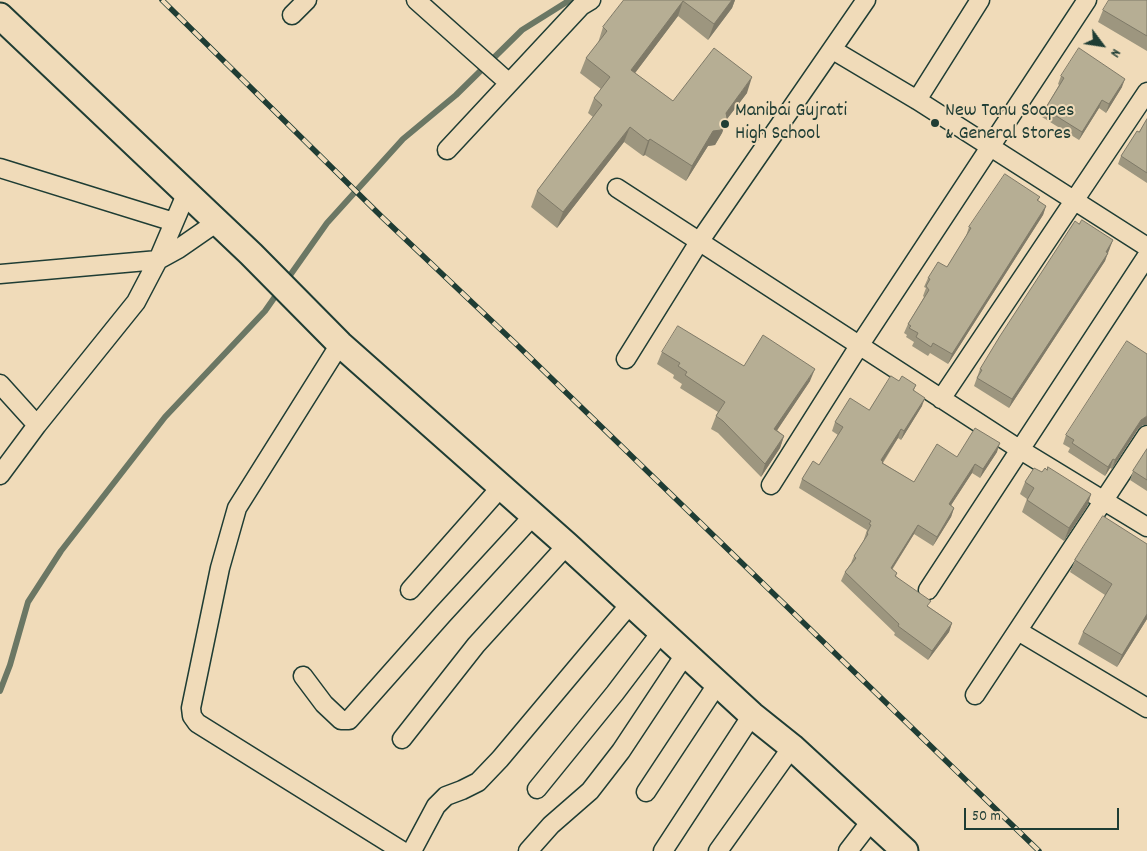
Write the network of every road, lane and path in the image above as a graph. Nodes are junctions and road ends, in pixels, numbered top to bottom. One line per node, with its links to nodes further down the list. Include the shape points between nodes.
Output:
1 (307, 0): 7 (street)
2 (416, 0): 10 (street)
3 (591, 0): 10 (street, via 581,6)
4 (866, 0): 9 (street)
5 (980, 0): 12 (street)
6 (1087, 0): 13 (street)
7 (292, 15)
8 (0, 16): 17 (street)
9 (833, 50): 12 (street); 21 (street)
10 (506, 81): 14 (street)
11 (1147, 92): 18 (street)
12 (917, 100): 13 (street)
13 (991, 148): 18 (street); 27 (street)
14 (447, 150)
15 (0, 168): 19 (street)
16 (617, 188): 21 (street)
17 (187, 192): 19 (street); 20 (street)
18 (1074, 200): 22 (street); 30 (street)
19 (174, 222): 24 (street)
20 (217, 222): 24 (street); 26 (street)
21 (699, 242): 27 (street); 28 (street)
22 (1147, 247)
23 (1147, 256): 33 (street)
24 (158, 260): 25 (street); 31 (street, via 136,302)
25 (0, 274)
26 (340, 344): 36 (street); 57 (street, via 237,508 220,568 192,716 197,723)
27 (859, 346): 30 (street); 35 (street)
28 (626, 359)
29 (0, 384): 31 (street)
30 (941, 399): 33 (street)
31 (37, 425): 34 (street)
32 (1147, 435): 37 (street)
33 (1020, 449): 37 (street); 42 (street)
34 (3, 464)
35 (771, 485)
36 (501, 487): 38 (street); 41 (street)
37 (1104, 501): 39 (street); 45 (street)
38 (533, 516): 40 (street); 47 (street, via 349,720 341,720 332,713)
39 (1147, 527)
40 (567, 545): 43 (street); 52 (street, via 476,645)
41 (410, 590)
42 (928, 590)
43 (631, 603): 44 (street); 57 (street, via 478,782 441,800)
44 (662, 631): 46 (street); 54 (street)
45 (1018, 631): 49 (street); 50 (street)
46 (686, 653): 48 (street); 58 (street, via 621,751 590,791 551,824)
47 (303, 676)
48 (718, 684): 51 (street); 55 (street)
49 (976, 695)
50 (1147, 708)
51 (752, 715): 53 (street); 59 (street)
52 (402, 739)
53 (792, 747): 56 (street); 60 (street)
54 (537, 789)
55 (646, 792)
56 (871, 821): 61 (street); 62 (street)
57 (413, 850)
58 (528, 851)
59 (663, 851)
60 (718, 851)
61 (848, 851)
62 (905, 851)

